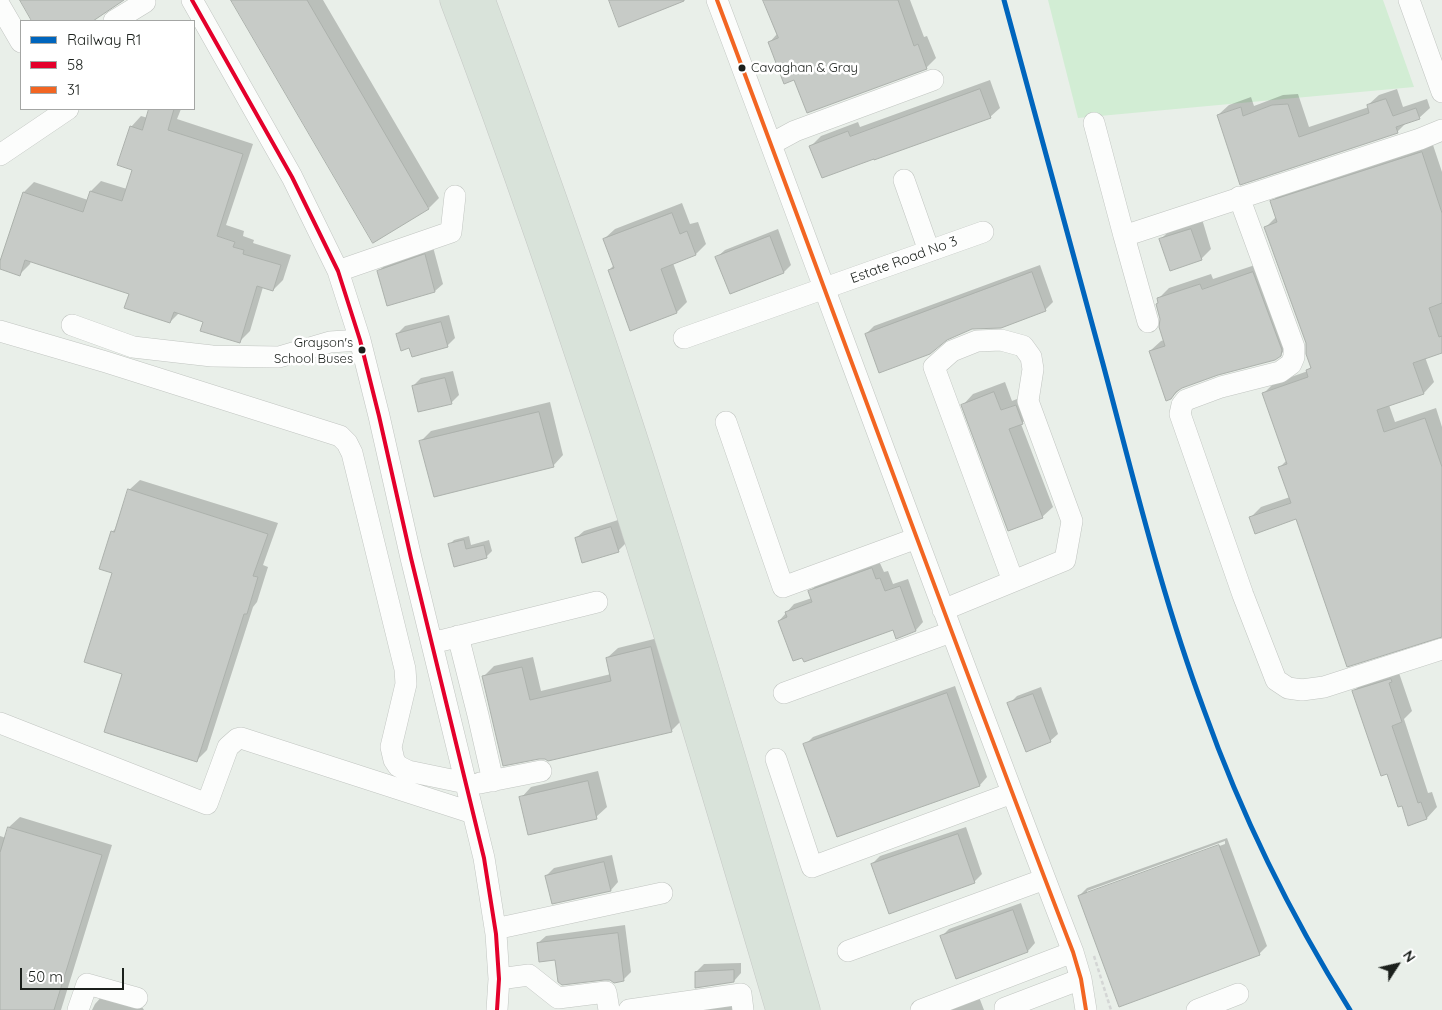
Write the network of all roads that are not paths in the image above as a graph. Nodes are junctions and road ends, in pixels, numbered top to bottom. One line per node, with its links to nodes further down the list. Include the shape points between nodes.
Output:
1 (192, 0): 9 (street)
2 (454, 0): 64 (highway, via 558,287 600,415)
3 (481, 0): 65 (highway, via 568,242 629,425)
4 (717, 0): 17 (street)
5 (1409, 0): 11 (street)
6 (145, 2): 8 (street)
7 (0, 6): 10 (street)
8 (116, 20)
9 (200, 26): 25 (street, via 292,177)
10 (20, 40)
11 (1438, 70): 13 (street)
12 (933, 80): 17 (street, via 795,130)
13 (1442, 92)
14 (64, 110): 18 (street)
15 (1094, 123): 23 (street)
16 (1442, 130): 21 (street)
17 (771, 144): 26 (street)
18 (0, 155)
19 (904, 180): 24 (street)
20 (455, 196): 25 (street, via 451,232)
21 (1239, 198): 23 (street); 40 (street, via 1294,347 1294,357 1291,364 1280,372 1186,400 1180,414 1276,680 1288,688 1324,687)
22 (982, 232): 24 (street, Estate Road No 3)
23 (1124, 236): 27 (street)
24 (929, 251): 26 (street, Estate Road No 3)
25 (338, 271): 31 (street)
26 (825, 288): 30 (street, Estate Road No 3); 33 (street)
27 (1148, 322)
28 (72, 325): 31 (street, via 133,347 212,356 278,357 330,342)
29 (0, 331): 45 (street, via 344,438 352,453 405,669 406,684 391,748)
30 (684, 338)
31 (360, 340): 39 (street)
32 (726, 422): 33 (street, via 783,586)
33 (917, 538): 36 (street)
34 (1013, 581): 34 (street, via 1065,560 1072,521 1028,401 1033,369 1031,356 1023,346 1001,340 977,341 952,351 934,367); 36 (street)
35 (597, 602): 38 (street)
36 (943, 610): 37 (street)
37 (951, 632): 41 (street); 48 (street)
38 (458, 636): 39 (street); 46 (street)
39 (432, 642): 47 (street)
40 (1442, 649)
41 (784, 693)
42 (0, 723): 45 (street, via 207,804 228,747 242,738)
43 (776, 759): 48 (street, via 812,867)
44 (541, 771): 46 (street)
45 (404, 781): 47 (street); 49 (street)
46 (493, 781): 47 (street)
47 (466, 784): 49 (street)
48 (1012, 793): 50 (street)
49 (473, 813): 52 (street)
50 (1045, 879): 53 (street); 54 (street)
51 (662, 893): 52 (street)
52 (495, 929): 55 (street)
53 (848, 951)
54 (1073, 952): 56 (street); 66 (street)
55 (499, 979): 60 (street); 61 (street, via 529,975 558,998 606,992)
56 (1081, 979): 67 (street); 68 (street)
57 (1238, 994): 69 (street)
58 (137, 998): 59 (street, via 87,984)
59 (78, 1010)
60 (497, 1010)
61 (609, 1010)
62 (629, 1010): 63 (street, via 741,994)
63 (744, 1010)
64 (780, 1010)
65 (806, 1010)
66 (920, 1010)
67 (1005, 1010)
68 (1086, 1010)
69 (1197, 1010)

